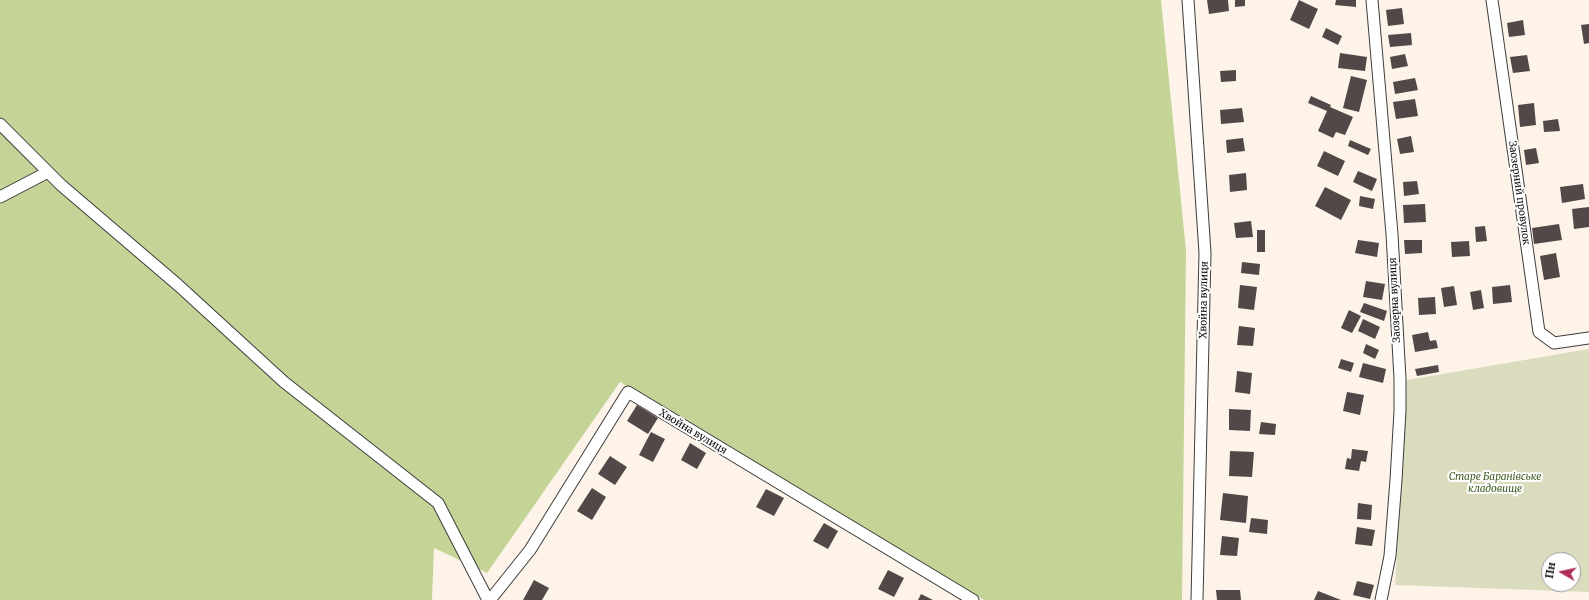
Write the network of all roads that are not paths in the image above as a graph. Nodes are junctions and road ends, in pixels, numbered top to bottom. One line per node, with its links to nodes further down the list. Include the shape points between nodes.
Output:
1 (1188, 0): 10 (street, Хвойна вулиця, via 1205,253)
2 (1372, 0): 11 (street, Заозерна вулиця, via 1392,234 1400,379 1397,473 1390,556)
3 (1492, 0): 7 (street, Заозерний провулок, via 1539,332 1554,343)
4 (0, 124): 5 (street)
5 (48, 172): 6 (street); 9 (street, via 178,285 284,382 438,503)
6 (0, 197)
7 (1589, 338)
8 (967, 599): 9 (street, Хвойна вулиця, via 628,392 530,550)
9 (489, 600)
10 (1197, 600)
11 (1381, 600)

